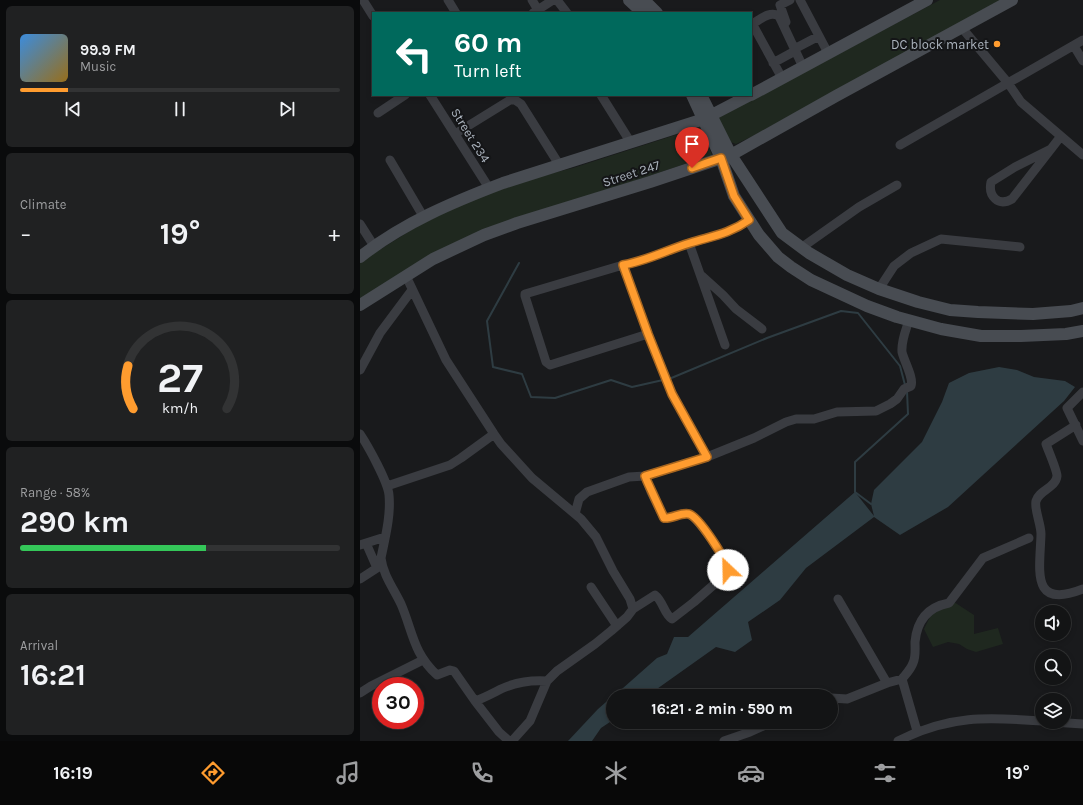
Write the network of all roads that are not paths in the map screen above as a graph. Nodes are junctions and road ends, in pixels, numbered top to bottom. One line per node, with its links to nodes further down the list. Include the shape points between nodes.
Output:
1 (363, 0): 18 (street)
2 (448, 0): 14 (street)
3 (532, 0): 13 (street)
4 (553, 0): 13 (street)
5 (558, 0): 15 (street)
6 (629, 0): 16 (street)
7 (644, 0): 17 (street)
8 (790, 0): 23 (street, via 780,5 780,8)
9 (800, 0): 20 (street)
10 (927, 0): 12 (street)
11 (1012, 0): 19 (street, Street 247)
12 (909, 4): 24 (street)
13 (536, 11)
14 (455, 12)
15 (566, 12)
16 (642, 12)
17 (656, 12)
18 (372, 14)
19 (962, 28): 29 (street); 45 (street, Street 247)
20 (819, 36): 23 (street); 24 (street)
21 (1083, 40): 22 (street)
22 (1074, 46): 25 (street); 29 (street)
23 (796, 49): 26 (street); 26 (street, via 779,16 770,14 754,23); 27 (street)
24 (828, 53): 27 (street)
25 (1083, 61)
26 (773, 63): 28 (street)
27 (804, 66): 28 (street)
28 (782, 78): 30 (street)
29 (1008, 83): 40 (street, via 1021,102); 42 (street)
30 (752, 94)
31 (404, 96): 37 (street)
32 (431, 96): 39 (street, Street 234)
33 (602, 96): 41 (street)
34 (693, 96): 38 (street)
35 (701, 96): 38 (street)
36 (749, 96): 38 (street)
37 (378, 113)
38 (708, 118): 41 (street); 45 (street)
39 (455, 134): 47 (street, via 510,100 515,100 521,104); 49 (street, Street 234)
40 (1061, 136): 43 (street); 44 (street)
41 (632, 143): 47 (street)
42 (900, 145)
43 (1051, 149): 43 (street, via 1012,199 1004,202 994,198 990,189 991,182 1015,166)
44 (1083, 155)
45 (726, 157): 51 (street, via 734,196); 56 (street, via 782,233); 60 (street, Street 247, via 484,235 433,259)
46 (390, 160): 50 (street)
47 (560, 166): 49 (street)
48 (897, 185): 56 (street, via 859,207)
49 (489, 188): 50 (street)
50 (423, 216): 54 (street)
51 (749, 220): 53 (street, via 725,234); 66 (street, via 769,248 791,267 811,280 866,306)
52 (360, 224): 54 (street)
53 (689, 243): 58 (street); 59 (street)
54 (374, 246): 57 (street)
55 (1020, 247): 61 (street, via 941,239 911,253 894,266)
56 (801, 248): 61 (street, via 847,275)
57 (360, 256)
58 (623, 265): 70 (street); 70 (street, via 525,294 546,362 553,365)
59 (700, 274): 68 (street, via 736,309); 71 (street)
60 (406, 276): 62 (street); 64 (street, Street 247)
61 (879, 289): 63 (street)
62 (412, 290): 72 (street, via 380,333); 76 (street, via 446,360)
63 (898, 296): 65 (street, via 950,310 978,312 1033,314); 66 (street)
64 (360, 305)
65 (1083, 308)
66 (890, 314): 67 (street)
67 (909, 320): 69 (street, via 981,336 1066,334); 78 (street, via 902,352 912,381 897,399 881,410 837,412 814,419 796,419)
68 (762, 329)
69 (1083, 331)
70 (648, 334): 78 (street, via 666,379)
71 (725, 345)
72 (360, 370)
73 (1083, 392): 74 (street, via 1067,408)
74 (1076, 425): 77 (street); 87 (street, via 1046,444 1057,475 1055,481 1038,496 1036,502 1041,532 1040,575 1045,590 1049,594 1060,595)
75 (360, 434): 80 (street, via 368,445)
76 (494, 434): 80 (street, via 450,465); 81 (street, via 532,478)
77 (1083, 441)
78 (707, 457): 79 (street)
79 (645, 476): 81 (street, via 629,477 588,492 579,499); 89 (street, via 664,518 687,514 692,516 714,542 728,570 705,593 672,619 655,595)
80 (387, 486): 82 (street, via 389,508)
81 (575, 514): 89 (street, via 596,537)
82 (385, 537): 84 (street); 91 (street, via 382,567 400,602)
83 (1029, 538): 92 (street, via 983,558 949,604 938,606 925,615 916,638 913,664)
84 (363, 544): 85 (street, via 377,568)
85 (360, 579)
86 (591, 588): 90 (street)
87 (1083, 589)
88 (838, 599): 94 (street)
89 (633, 608): 90 (street)
90 (617, 626): 93 (street)
91 (423, 660): 95 (street); 97 (street, via 437,675 454,671)
92 (902, 679): 94 (street); 102 (street)
93 (547, 681): 97 (street, via 521,682); 104 (street, via 530,721)
94 (887, 683): 96 (street, via 847,699)
95 (360, 693)
96 (838, 698)
97 (475, 701): 104 (street, via 499,732)
98 (1035, 721): 102 (street, via 999,718 958,720)
99 (1071, 723): 100 (street)
100 (1083, 724)
101 (757, 729): 103 (street)
102 (917, 731): 107 (street)
103 (750, 732): 105 (street); 106 (street)
104 (511, 741)
105 (724, 741)
106 (754, 741)
107 (898, 741)

